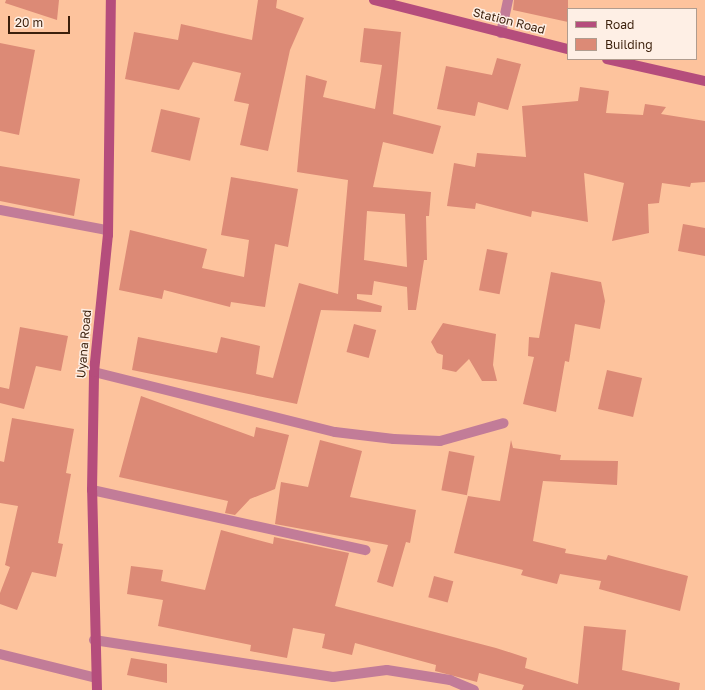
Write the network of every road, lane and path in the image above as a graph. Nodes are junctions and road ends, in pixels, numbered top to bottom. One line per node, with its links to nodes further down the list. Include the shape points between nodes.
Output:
1 (111, 0): 9 (street, Uyana Road)
2 (374, 0): 4 (street, Station Road)
3 (508, 0): 4 (street)
4 (501, 33): 5 (street, Station Road)
5 (567, 50)
6 (611, 60): 7 (street)
7 (705, 81)
8 (0, 210): 9 (street, via 107,230)
9 (108, 235): 10 (street, Uyana Road)
10 (94, 372): 11 (street, via 335,432 440,441); 12 (street, Uyana Road)
11 (504, 423)
12 (92, 490): 13 (street); 14 (street, Uyana Road)
13 (365, 550)
14 (94, 640): 16 (street, Uyana Road); 18 (street, via 333,677 387,670 450,680)
15 (0, 654): 16 (street)
16 (96, 678): 17 (street, Uyana Road)
17 (97, 690)
18 (474, 690)

